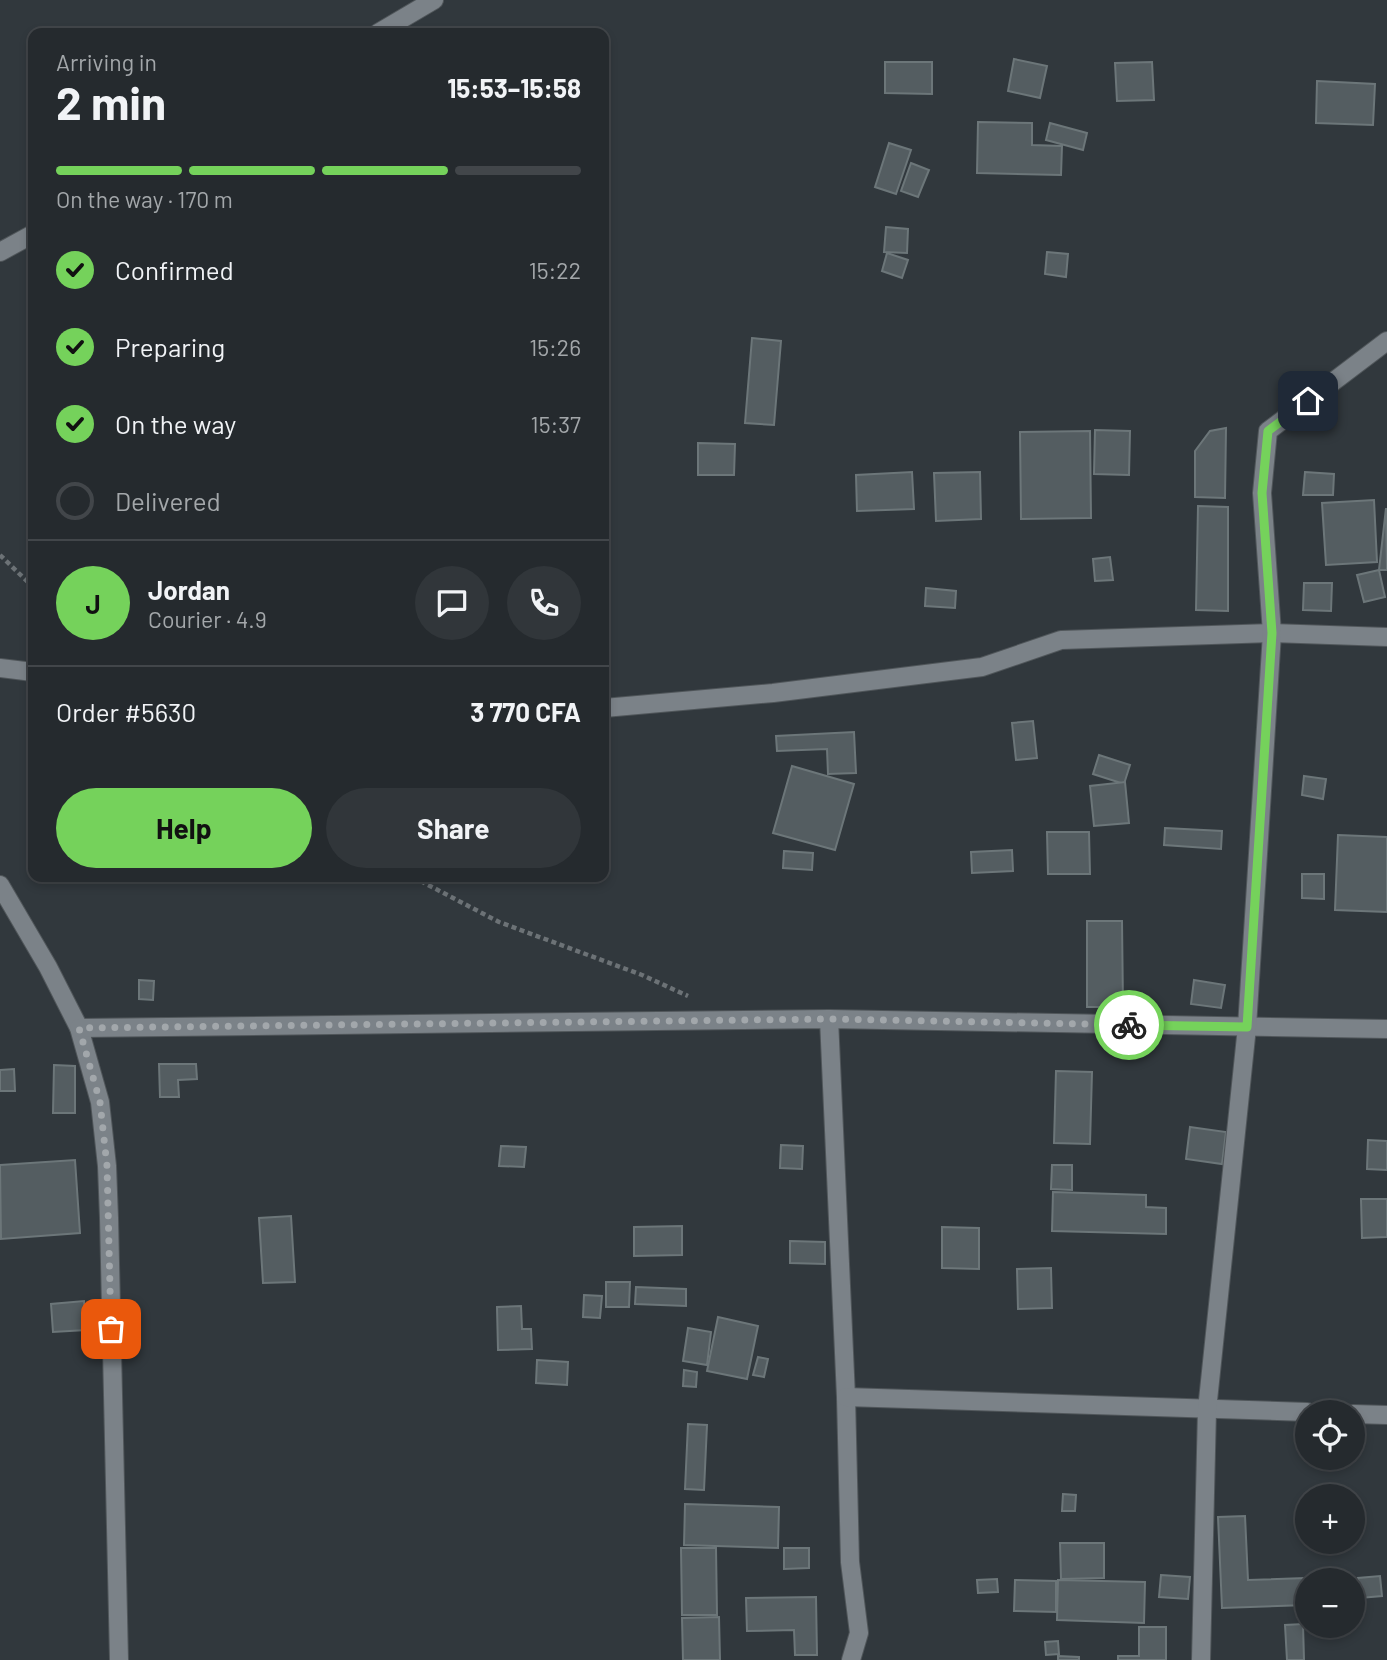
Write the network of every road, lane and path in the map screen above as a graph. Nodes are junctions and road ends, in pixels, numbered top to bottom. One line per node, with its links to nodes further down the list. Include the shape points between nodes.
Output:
1 (434, 0): 2 (street)
2 (386, 28)
3 (28, 237): 4 (street)
4 (0, 252)
5 (1387, 341): 8 (street, via 1268,431 1262,493)
6 (0, 555): 7 (path)
7 (28, 582)
8 (1272, 633): 9 (street); 12 (street, via 1061,640 982,667); 17 (street)
9 (1387, 637)
10 (0, 668): 11 (street)
11 (28, 671)
12 (609, 708)
13 (423, 882): 16 (path, via 499,922 681,992)
14 (0, 885): 18 (street)
15 (830, 1019): 16 (street); 17 (street); 20 (street)
16 (716, 1020): 18 (street)
17 (1247, 1027): 19 (street); 21 (street)
18 (79, 1028): 25 (street, via 100,1102 107,1166)
19 (1387, 1029)
20 (846, 1397): 21 (street); 26 (street, via 850,1562 859,1633)
21 (1207, 1410): 22 (street); 27 (street)
22 (1295, 1412)
23 (1365, 1414): 24 (street)
24 (1387, 1415)
25 (119, 1660)
26 (851, 1660)
27 (1201, 1660)

